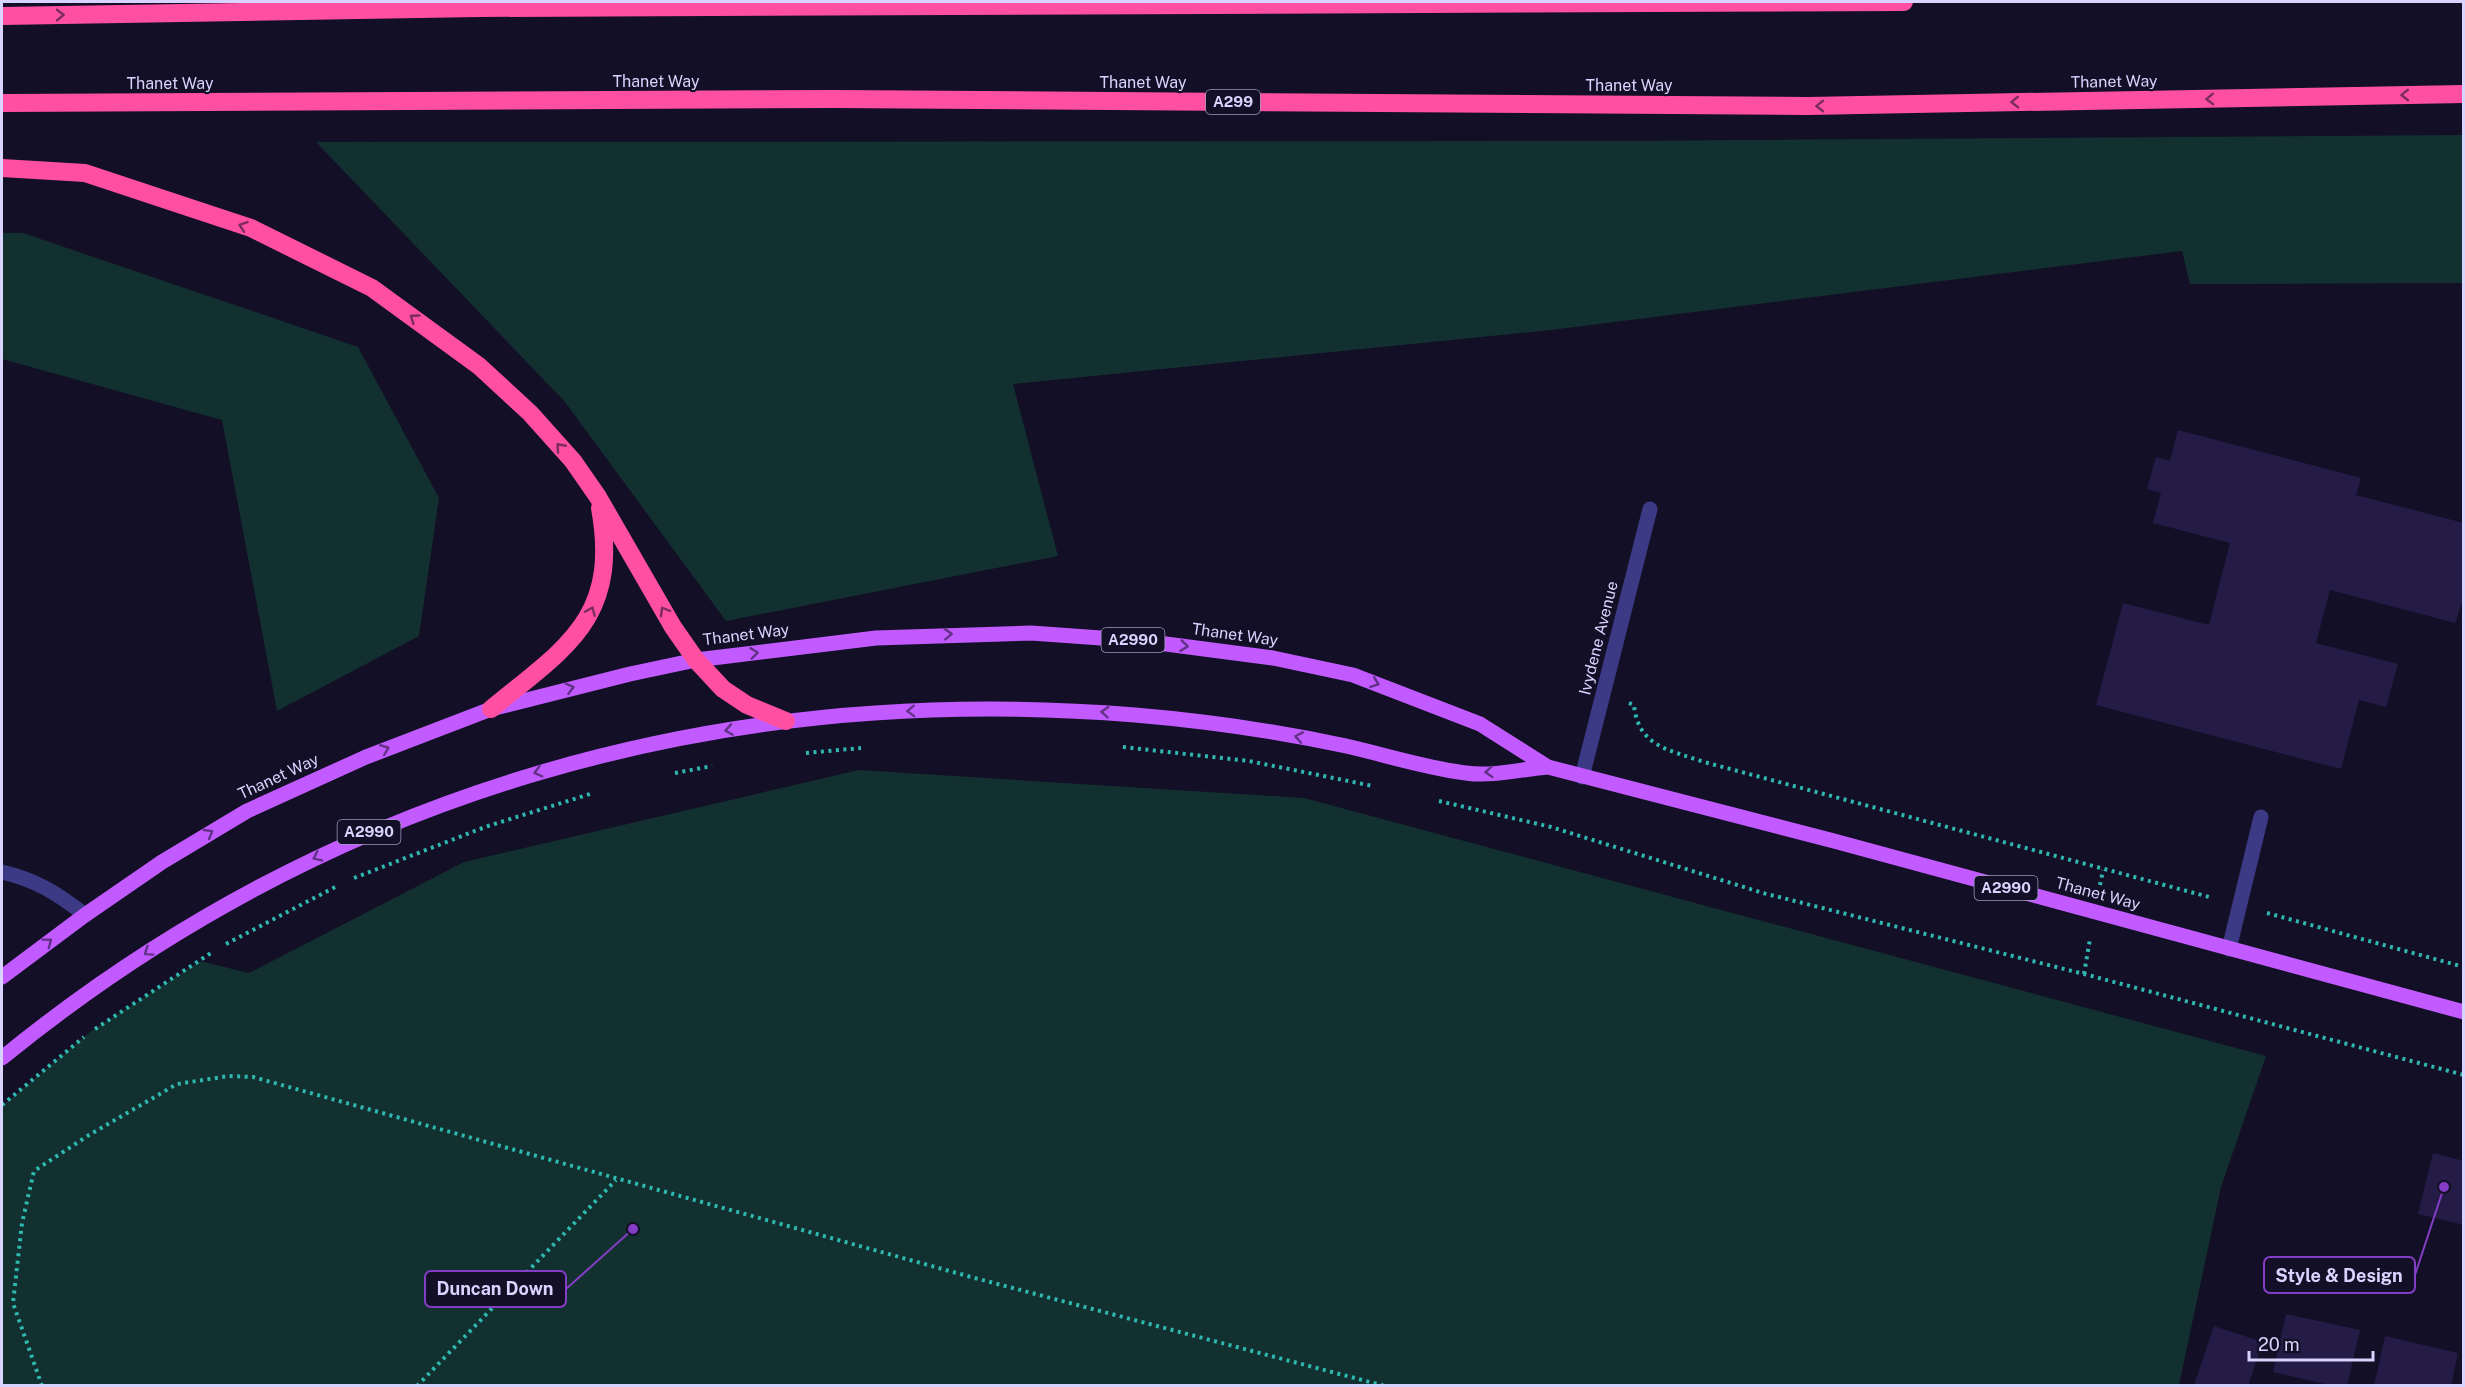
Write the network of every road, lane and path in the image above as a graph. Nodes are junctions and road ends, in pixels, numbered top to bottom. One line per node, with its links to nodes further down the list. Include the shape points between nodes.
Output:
1 (560, 2): 3 (highway)
2 (1904, 2): 3 (highway)
3 (478, 8): 4 (highway, one-way to 3)
4 (2, 16)
5 (2463, 94): 6 (highway, Thanet Way / A299, one-way to 6, via 1808,106 835,99)
6 (2, 103)
7 (2, 168): 8 (highway, one-way to 7, via 573,461 479,366 372,288 251,228 85,173)
8 (598, 497): 10 (highway, one-way to 8); 12 (highway, one-way to 8, via 556,655 586,622 600,586 604,562)
9 (1650, 509): 11 (street, Ivydene Avenue)
10 (696, 660): 12 (main road, Thanet Way / A2990, one-way to 10); 13 (highway, via 723,689 747,705); 18 (main road, Thanet Way / A2990, one-way to 18, via 876,638 966,633 1031,633 1155,643 1273,658 1353,675 1480,724)
11 (1603, 694): 20 (street, Ivydene Avenue); 26 (path, via 1634,705 1641,728 1654,745 1704,762)
12 (491, 710): 27 (main road, Thanet Way / A2990, one-way to 12, via 162,862 247,811 366,757)
13 (786, 721): 18 (main road, Thanet Way / A2990, one-way to 13, via 1469,774 1218,722 1086,711 951,710); 32 (main road, Thanet Way / A2990, one-way to 32, via 585,760 510,780 372,831 233,900 160,944)
14 (1114, 746): 21 (path, via 1249,761)
15 (866, 747): 16 (path)
16 (795, 754)
17 (719, 765): 19 (path)
18 (1548, 767): 20 (main road, Thanet Way / A2990)
19 (665, 775)
20 (1582, 777): 28 (main road, Thanet Way / A2990)
21 (1384, 789)
22 (597, 792): 34 (path, via 485,827 348,880 220,947 90,1032)
23 (1429, 799): 33 (path, via 1551,827 1763,893)
24 (2261, 817): 26 (street)
25 (2, 872): 27 (street, via 29,878)
26 (2241, 905): 28 (street); 29 (path)
27 (85, 915): 30 (main road, Thanet Way / A2990, one-way to 27)
28 (2229, 949): 31 (main road, Thanet Way / A2990)
29 (2463, 967)
30 (2, 977)
31 (2463, 1012)
32 (2, 1058)
33 (2463, 1075)
34 (2, 1105)
35 (616, 1180): 36 (path, via 253,1077 229,1076 177,1084 34,1172 22,1223 13,1303); 37 (path); 38 (path)
36 (41, 1386)
37 (417, 1386)
38 (1385, 1386)
39 (1858, 1386): 40 (path)
40 (1869, 1386)

